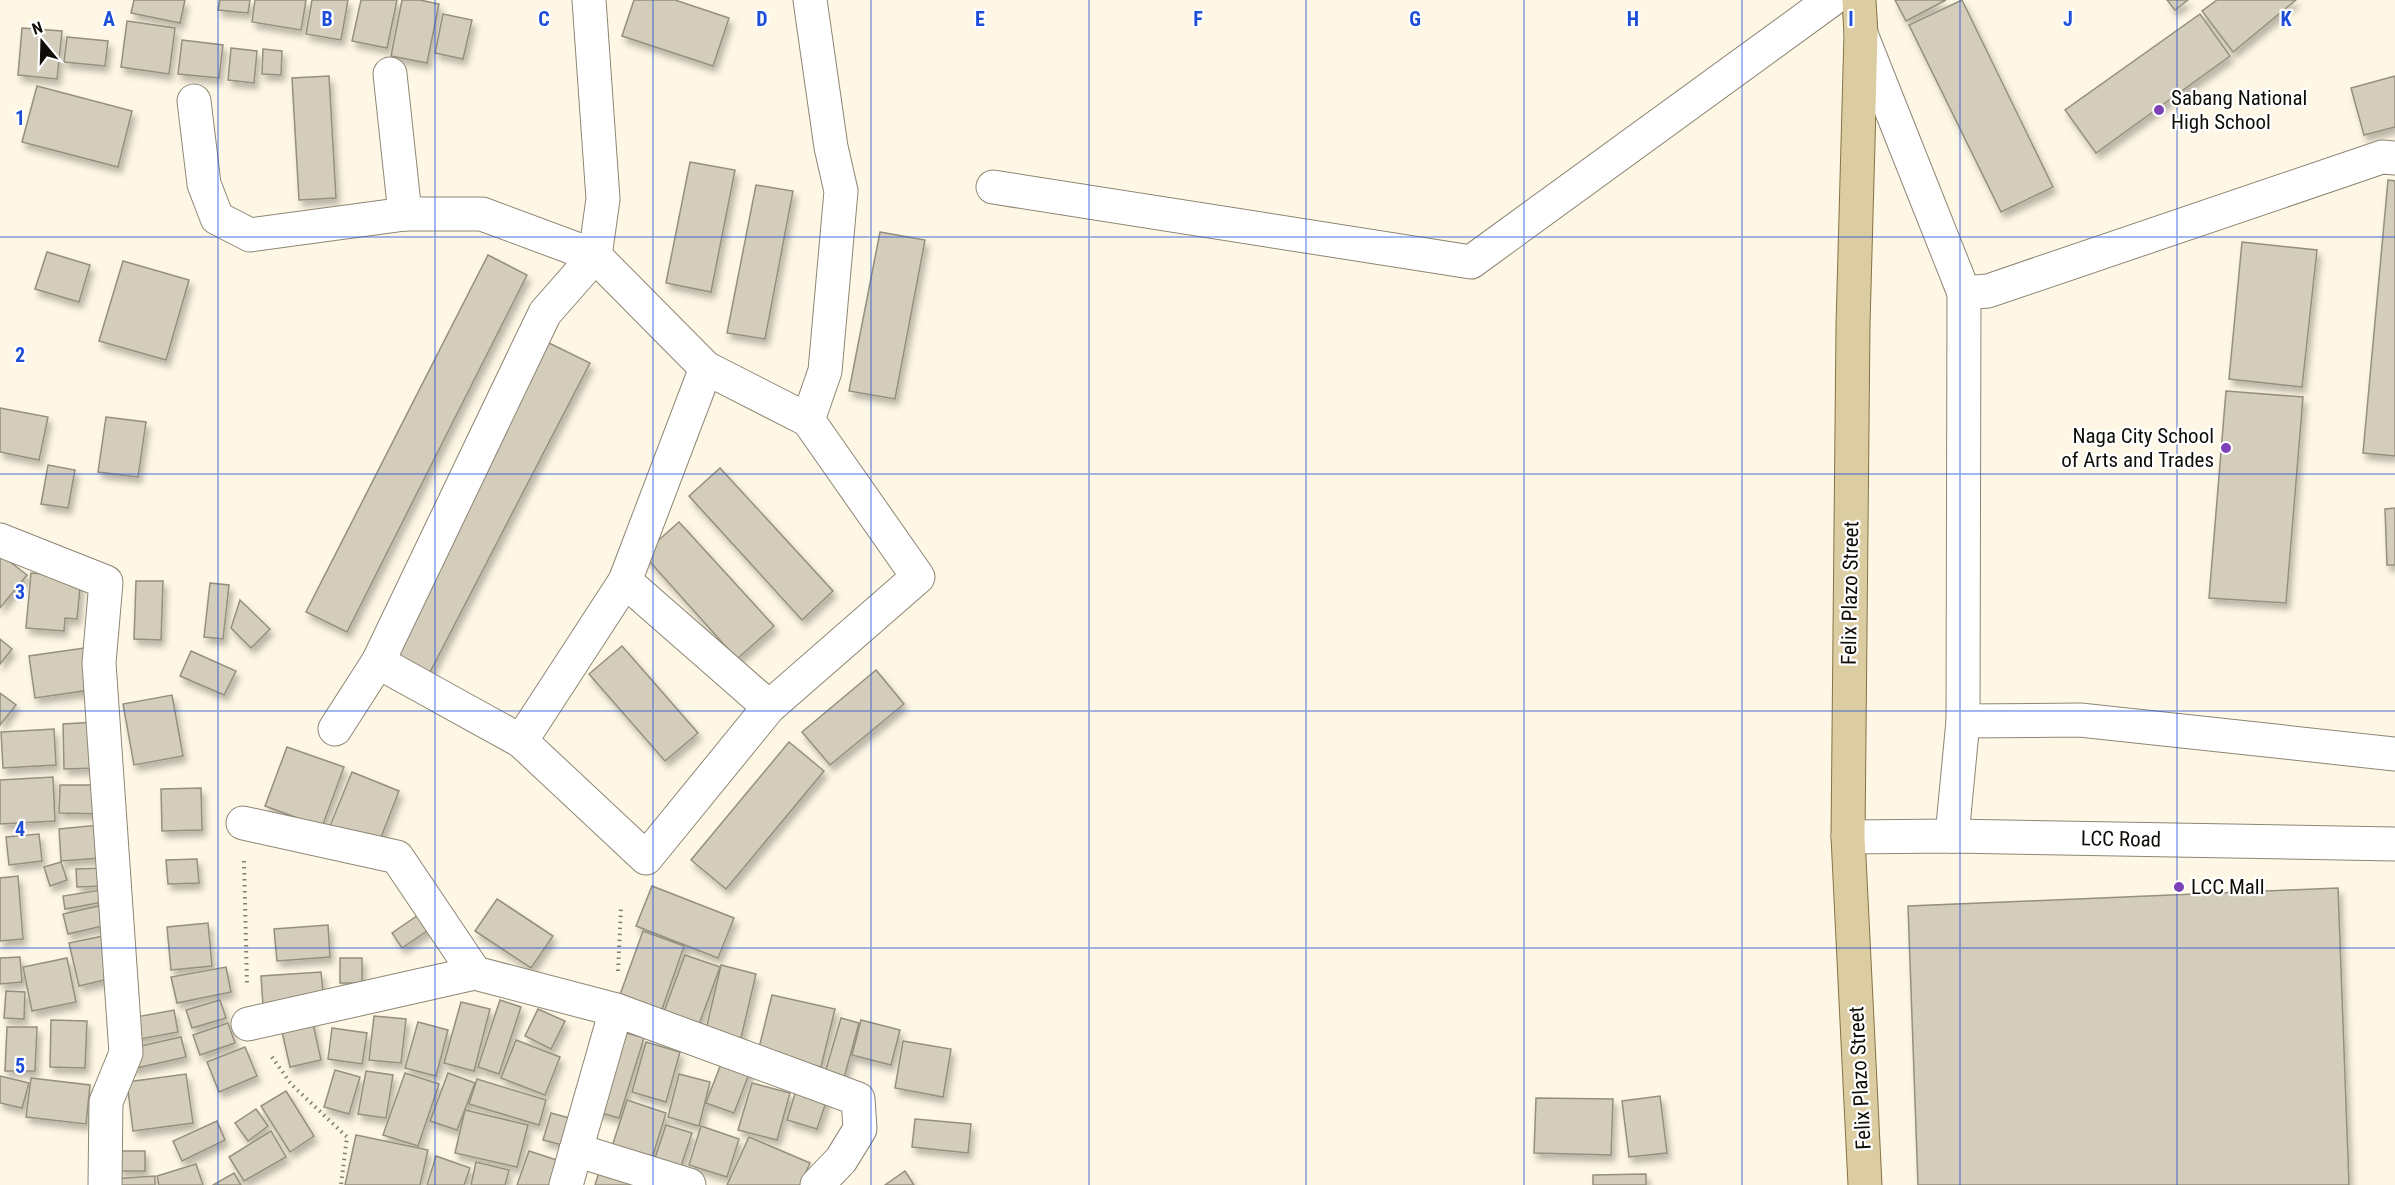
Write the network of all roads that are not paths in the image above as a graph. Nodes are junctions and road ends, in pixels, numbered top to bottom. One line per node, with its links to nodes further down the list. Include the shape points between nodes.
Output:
1 (589, 0): 11 (street, via 603,200)
2 (810, 0): 14 (street, via 831,147 842,191 825,371)
3 (1831, 0): 9 (street, via 1471,262)
4 (1859, 0): 5 (main road, Felix Plazo Street)
5 (1861, 34): 12 (street); 25 (main road, Felix Plazo Street, via 1853,325)
6 (390, 74): 10 (street)
7 (194, 101): 10 (street, via 204,184 218,218 250,235)
8 (2395, 158): 12 (street, via 2382,157 1988,291)
9 (993, 187)
10 (405, 214): 11 (street, via 482,214)
11 (595, 256): 13 (street); 17 (street, via 545,313)
12 (1964, 293): 19 (street)
13 (706, 368): 14 (street); 16 (street)
14 (808, 420): 18 (street, via 918,577)
15 (0, 540): 31 (street, via 106,582 99,663 126,1053 106,1102)
16 (625, 581): 18 (street); 21 (street)
17 (378, 662): 20 (street); 21 (street)
18 (769, 707): 21 (street, via 646,858)
19 (1963, 721): 22 (street, via 2080,720); 24 (street)
20 (335, 729)
21 (521, 741)
22 (2395, 753)
23 (243, 823): 27 (street, via 397,857)
24 (1952, 836): 25 (street, LCC Road); 26 (street, LCC Road)
25 (1848, 837): 35 (main road, Felix Plazo Street)
26 (2395, 844)
27 (475, 973): 28 (street); 29 (street)
28 (616, 1010): 30 (street); 34 (street, via 858,1099 860,1129 841,1160)
29 (248, 1024)
30 (576, 1150): 32 (street); 33 (street)
31 (105, 1185)
32 (566, 1185)
33 (689, 1185)
34 (817, 1185)
35 (1865, 1185)

